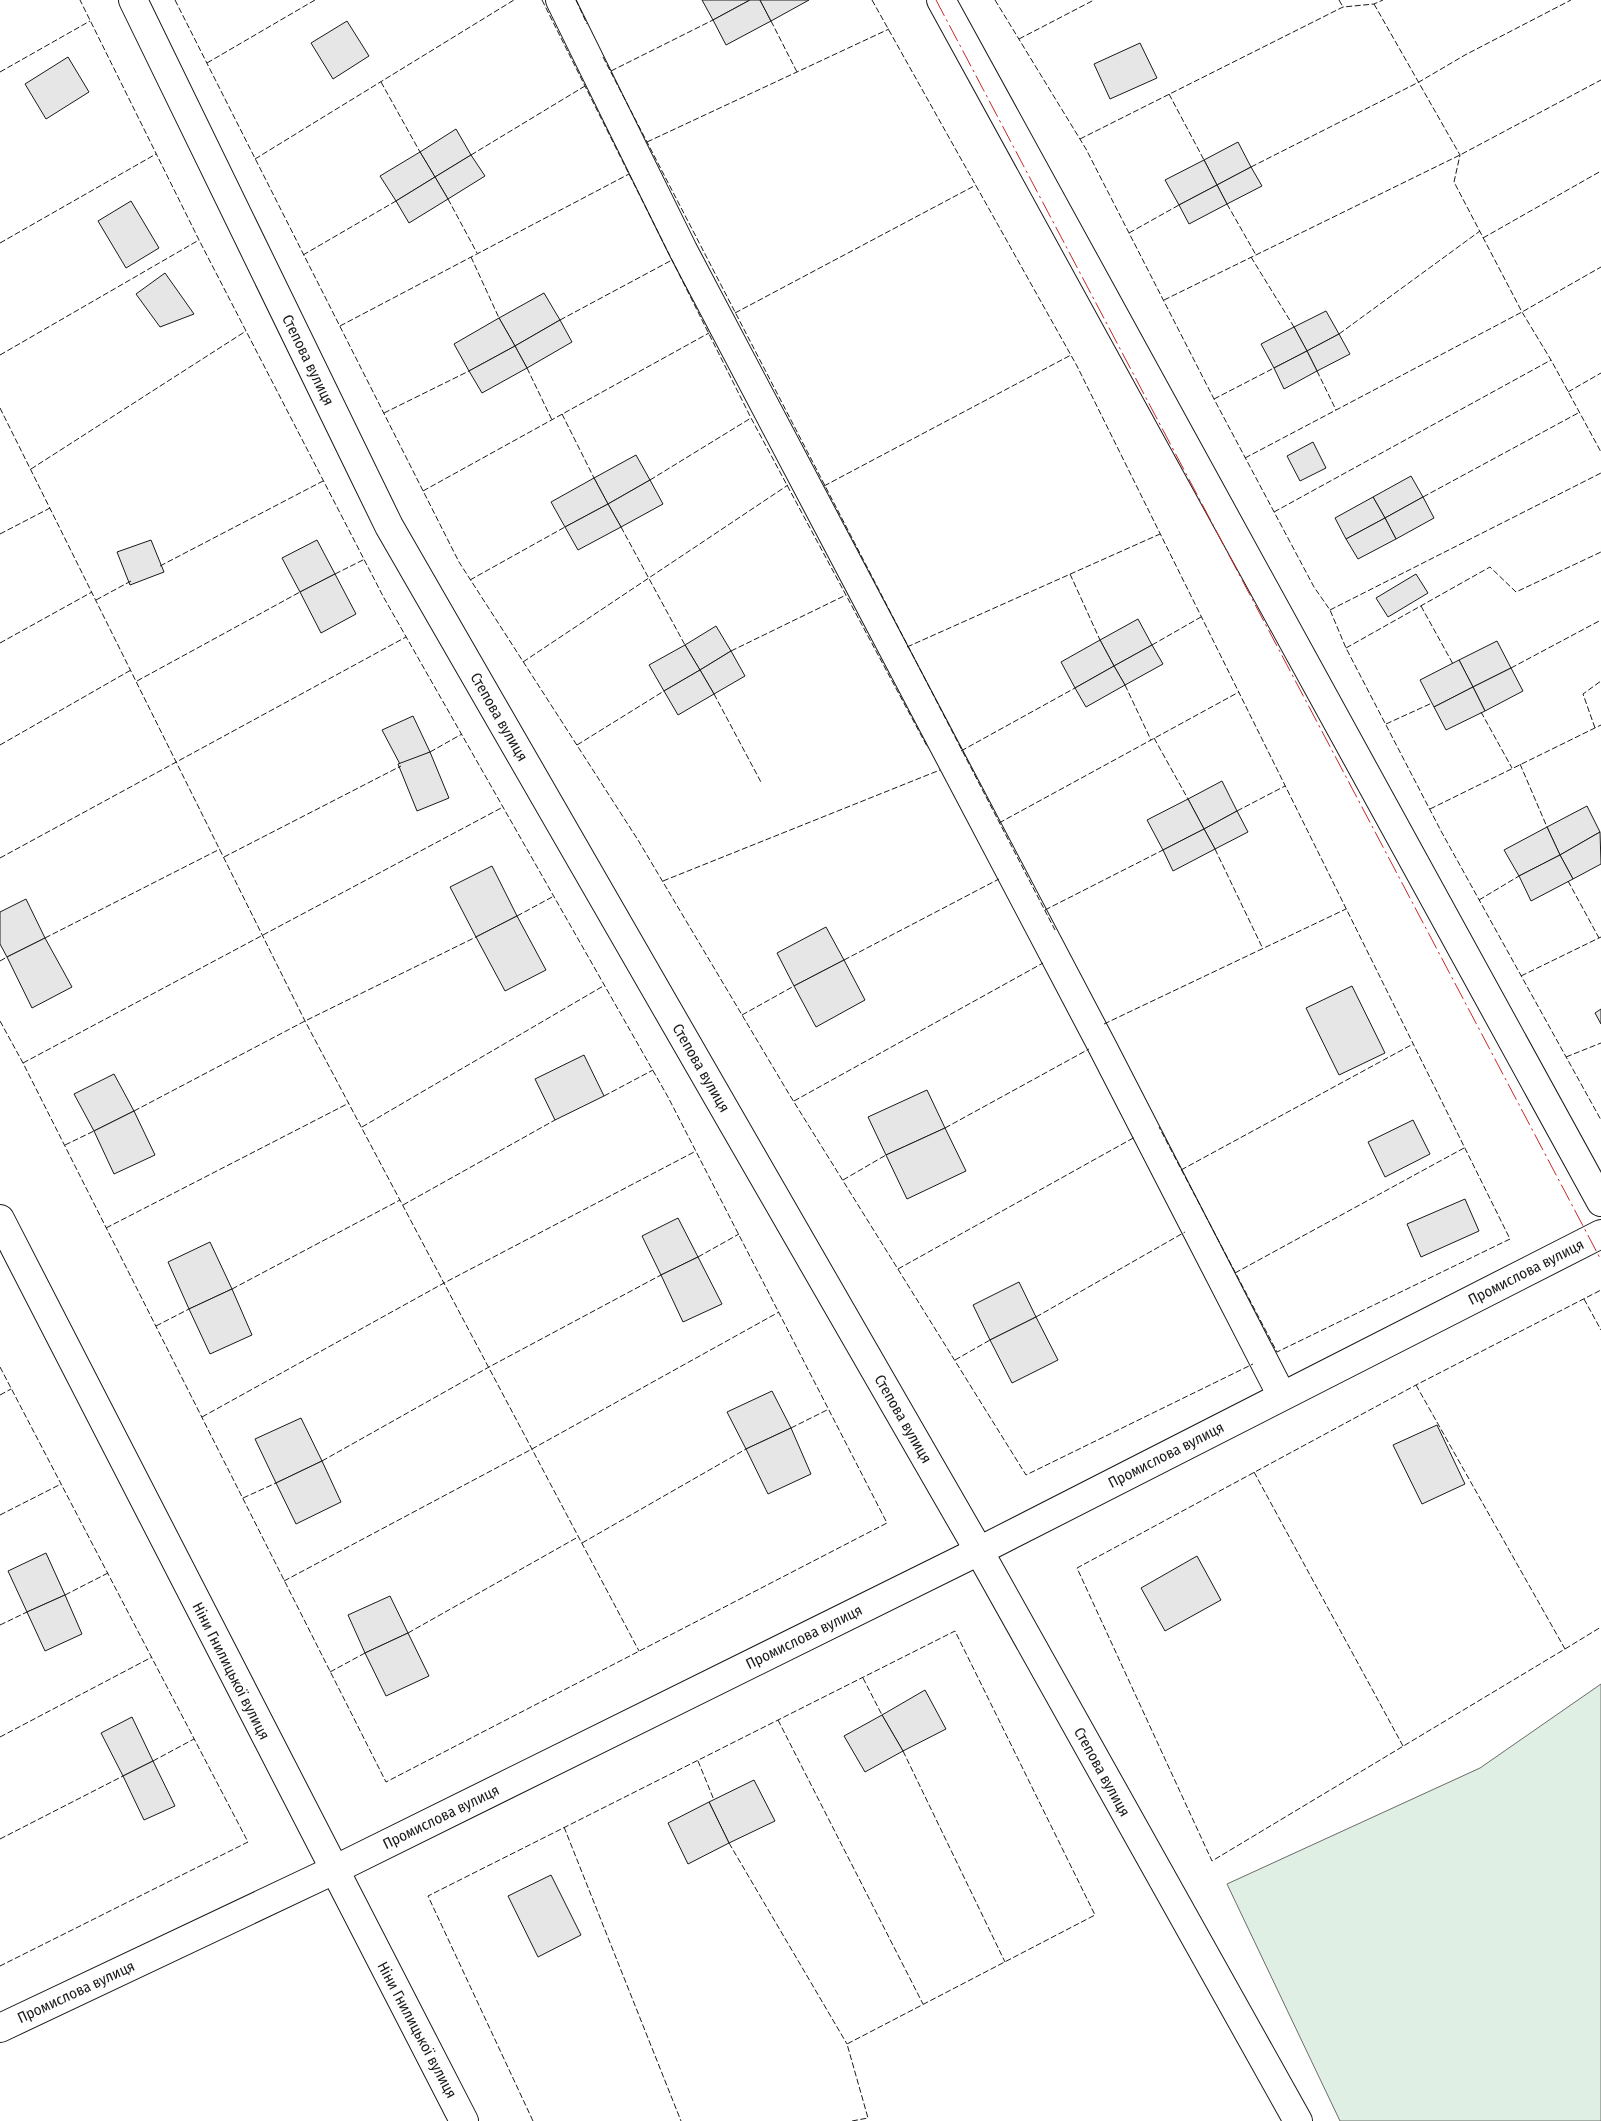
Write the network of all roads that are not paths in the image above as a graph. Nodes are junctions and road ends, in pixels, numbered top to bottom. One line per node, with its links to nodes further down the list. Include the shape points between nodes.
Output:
1 (134, 0): 8 (street, Степова вулиця, via 389,526)
2 (560, 0): 7 (street, via 683,250 1102,1046)
3 (941, 0): 4 (street)
4 (1601, 1202)
5 (0, 1219): 9 (street, Ніни Гнилицької вулиця)
6 (1601, 1234): 7 (street, Промислова вулиця)
7 (1282, 1396): 8 (street, Промислова вулиця)
8 (978, 1551): 9 (street, Промислова вулиця); 12 (street, Степова вулиця)
9 (334, 1870): 10 (street, Промислова вулиця); 11 (street, Ніни Гнилицької вулиця)
10 (0, 2028)
11 (464, 2121)
12 (1298, 2121)

